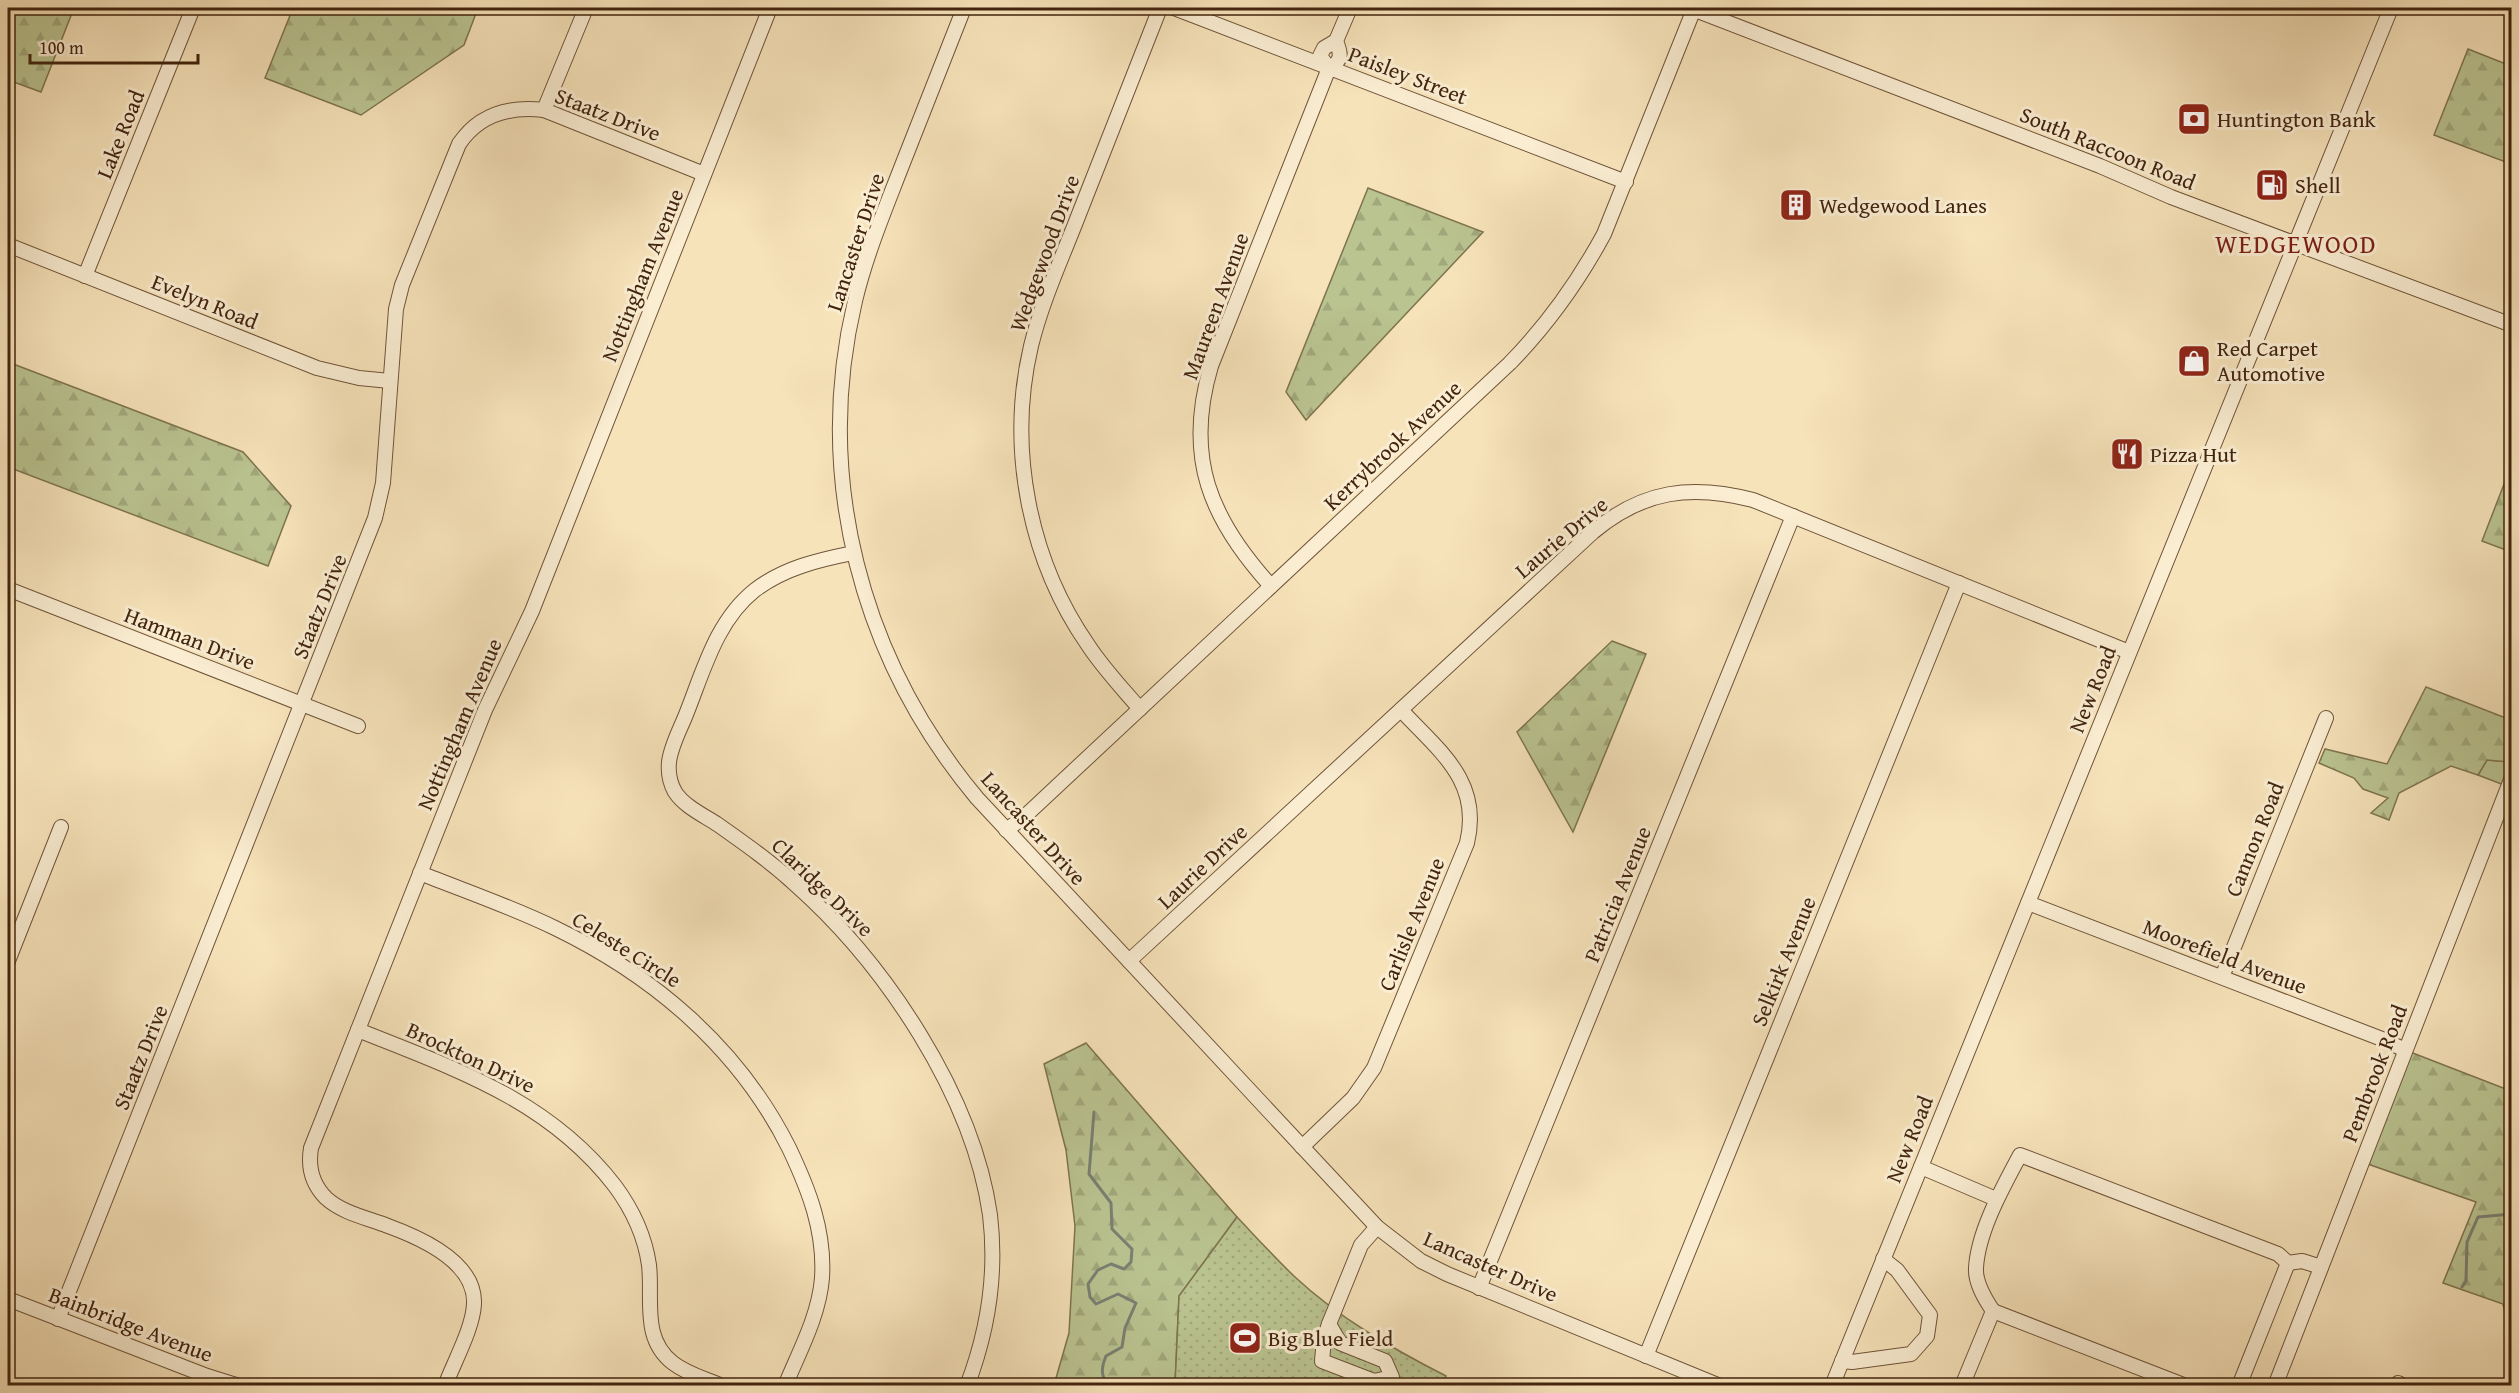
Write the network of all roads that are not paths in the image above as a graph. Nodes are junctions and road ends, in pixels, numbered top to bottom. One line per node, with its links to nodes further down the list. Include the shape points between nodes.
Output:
1 (193, 8): 16 (street, Lake Road)
2 (586, 8): 11 (street)
3 (770, 8): 12 (street, Nottingham Avenue)
4 (964, 8): 20 (street, Lancaster Drive, via 876,233 851,322 840,424 843,494)
5 (1160, 8): 26 (street, Wedgewood Drive, via 1041,313 1026,372 1022,421 1027,496 1049,573 1087,644)
6 (1174, 8): 10 (street, Paisley Street)
7 (1350, 8): 10 (street, Maureen Avenue, via 1336,41 1340,57)
8 (1692, 8): 13 (street, Kerrybrook Avenue); 14 (street, South Raccoon Road)
9 (2391, 8): 14 (street, New Road)
10 (1329, 68): 13 (street, Paisley Street); 22 (street, Maureen Avenue, via 1211,366 1202,410 1202,456 1215,506 1239,549)
11 (544, 110): 12 (street, Staatz Drive); 18 (street, Staatz Drive, via 525,108 495,114 472,128 459,144 402,285)
12 (704, 174): 33 (street, Nottingham Avenue, via 532,611 485,710)
13 (1626, 182): 22 (street, Kerrybrook Avenue, via 1585,269 1536,337)
14 (2296, 243): 17 (street, South Raccoon Road); 24 (street, New Road)
15 (8, 244): 16 (street, Evelyn Road)
16 (85, 276): 18 (street, Evelyn Road, via 317,368)
17 (2511, 325)
18 (390, 381): 25 (street, Staatz Drive, via 382,483 375,518)
19 (1793, 516): 21 (street, Laurie Drive); 27 (street, Laurie Drive, via 1753,500 1705,491 1669,493 1624,510 1593,532); 47 (street, Patricia Avenue)
20 (853, 554): 32 (street, Lancaster Drive, via 882,645 918,717 959,777); 58 (street, Claridge Drive, via 785,571 736,608 718,637 670,754 669,777 680,798 776,867 839,926 895,995 946,1082 980,1170 992,1235 986,1323)
21 (1959, 583): 24 (street, Laurie Drive); 52 (street, Selkirk Avenue)
22 (1271, 586): 26 (street, Kerrybrook Avenue)
23 (8, 589): 25 (street, Hamman Drive)
24 (2129, 652): 34 (street, New Road)
25 (302, 705): 29 (street, Hamman Drive); 50 (street, Staatz Drive)
26 (1140, 708): 32 (street, Kerrybrook Avenue)
27 (1401, 710): 36 (street, Laurie Drive); 40 (street, Carlisle Avenue, via 1459,775 1468,796 1467,843 1374,1068 1353,1098)
28 (2326, 718): 37 (street, Cannon Road)
29 (358, 726)
30 (2511, 777): 39 (street, Pembrook Road)
31 (61, 827): 35 (street)
32 (1006, 830): 36 (street, Lancaster Drive)
33 (420, 873): 38 (street, Nottingham Avenue); 57 (street, Celeste Circle, via 553,927 640,977 704,1030 758,1095 800,1171 822,1241 822,1280 817,1305)
34 (2028, 903): 37 (street, Moorefield Avenue); 41 (street, New Road)
35 (8, 961)
36 (1129, 961): 40 (street, Lancaster Drive)
37 (2222, 977): 39 (street, Moorefield Avenue)
38 (358, 1030): 55 (street, Nottingham Avenue, via 311,1148 310,1166 327,1199 430,1246 466,1276 473,1296 472,1315); 56 (street, Brockton Drive, via 500,1090 538,1112 576,1143 615,1187 643,1238 649,1266 651,1325 658,1345 665,1356 685,1371)
39 (2405, 1050): 46 (street, Pembrook Road)
40 (1302, 1147): 43 (street, Lancaster Drive)
41 (1921, 1167): 42 (street); 44 (street, New Road)
42 (1996, 1198): 45 (street, via 2020,1155 2278,1254); 49 (street, via 1975,1270 1981,1292)
43 (1377, 1227): 47 (street, Lancaster Drive, via 1421,1261); 51 (street, via 1361,1245)
44 (1883, 1259): 53 (street, New Road); 53 (street, via 1897,1270 1930,1315 1927,1336 1911,1354)
45 (2288, 1263): 46 (street, via 2302,1261); 63 (street)
46 (2321, 1267): 64 (street, Pembrook Road)
47 (1479, 1288): 52 (street, Lancaster Drive)
48 (8, 1299): 50 (street, Bainbridge Avenue)
49 (1993, 1311): 61 (street); 62 (street)
50 (58, 1319): 54 (street, Bainbridge Avenue)
51 (1329, 1324): 51 (street, via 1340,1343 1385,1361 1392,1377 1374,1381 1322,1361 1323,1339)
52 (1646, 1356): 59 (street, Lancaster Drive)
53 (1842, 1361): 60 (street, New Road)
54 (239, 1386)
55 (445, 1386)
56 (722, 1386)
57 (785, 1386)
58 (967, 1386)
59 (1720, 1386)
60 (1832, 1386)
61 (1962, 1386)
62 (2186, 1386)
63 (2239, 1386)
64 (2275, 1386)
65 (2397, 1386): 66 (street)
66 (2404, 1386)

